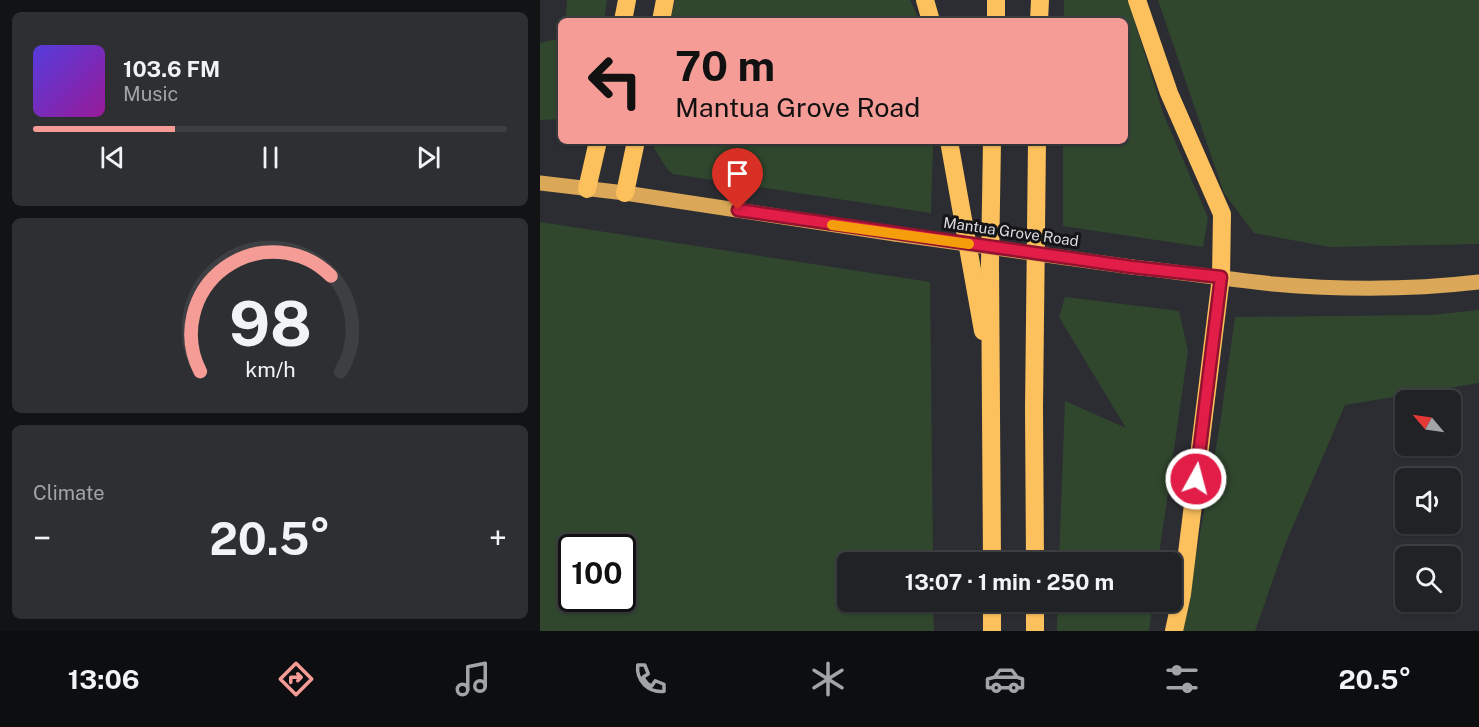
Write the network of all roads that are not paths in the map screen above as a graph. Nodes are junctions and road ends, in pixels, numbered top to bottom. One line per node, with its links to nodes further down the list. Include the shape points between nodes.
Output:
1 (627, 0): 7 (highway)
2 (665, 0): 8 (highway)
3 (924, 0): 9 (highway)
4 (996, 0): 10 (highway)
5 (1040, 0): 11 (highway)
6 (1137, 0): 20 (highway, via 1169,93 1222,213)
7 (624, 18)
8 (662, 18)
9 (930, 18)
10 (996, 18)
11 (1039, 18)
12 (597, 144): 18 (highway)
13 (635, 144): 19 (highway)
14 (950, 144): 22 (highway)
15 (992, 144): 22 (highway)
16 (1037, 144): 24 (highway)
17 (540, 183): 18 (main road, Mantua Grove Road)
18 (587, 189): 19 (main road, Mantua Grove Road)
19 (625, 193): 20 (main road, Mantua Grove Road, bridge)
20 (1221, 277): 21 (main road, Mantua Grove Road, via 1355,288); 29 (highway, via 1182,594)
21 (1479, 282)
22 (991, 380): 23 (highway)
23 (992, 552)
24 (1035, 552)
25 (992, 612): 27 (highway)
26 (1035, 612): 28 (highway)
27 (992, 631)
28 (1035, 631)
29 (1174, 631)

